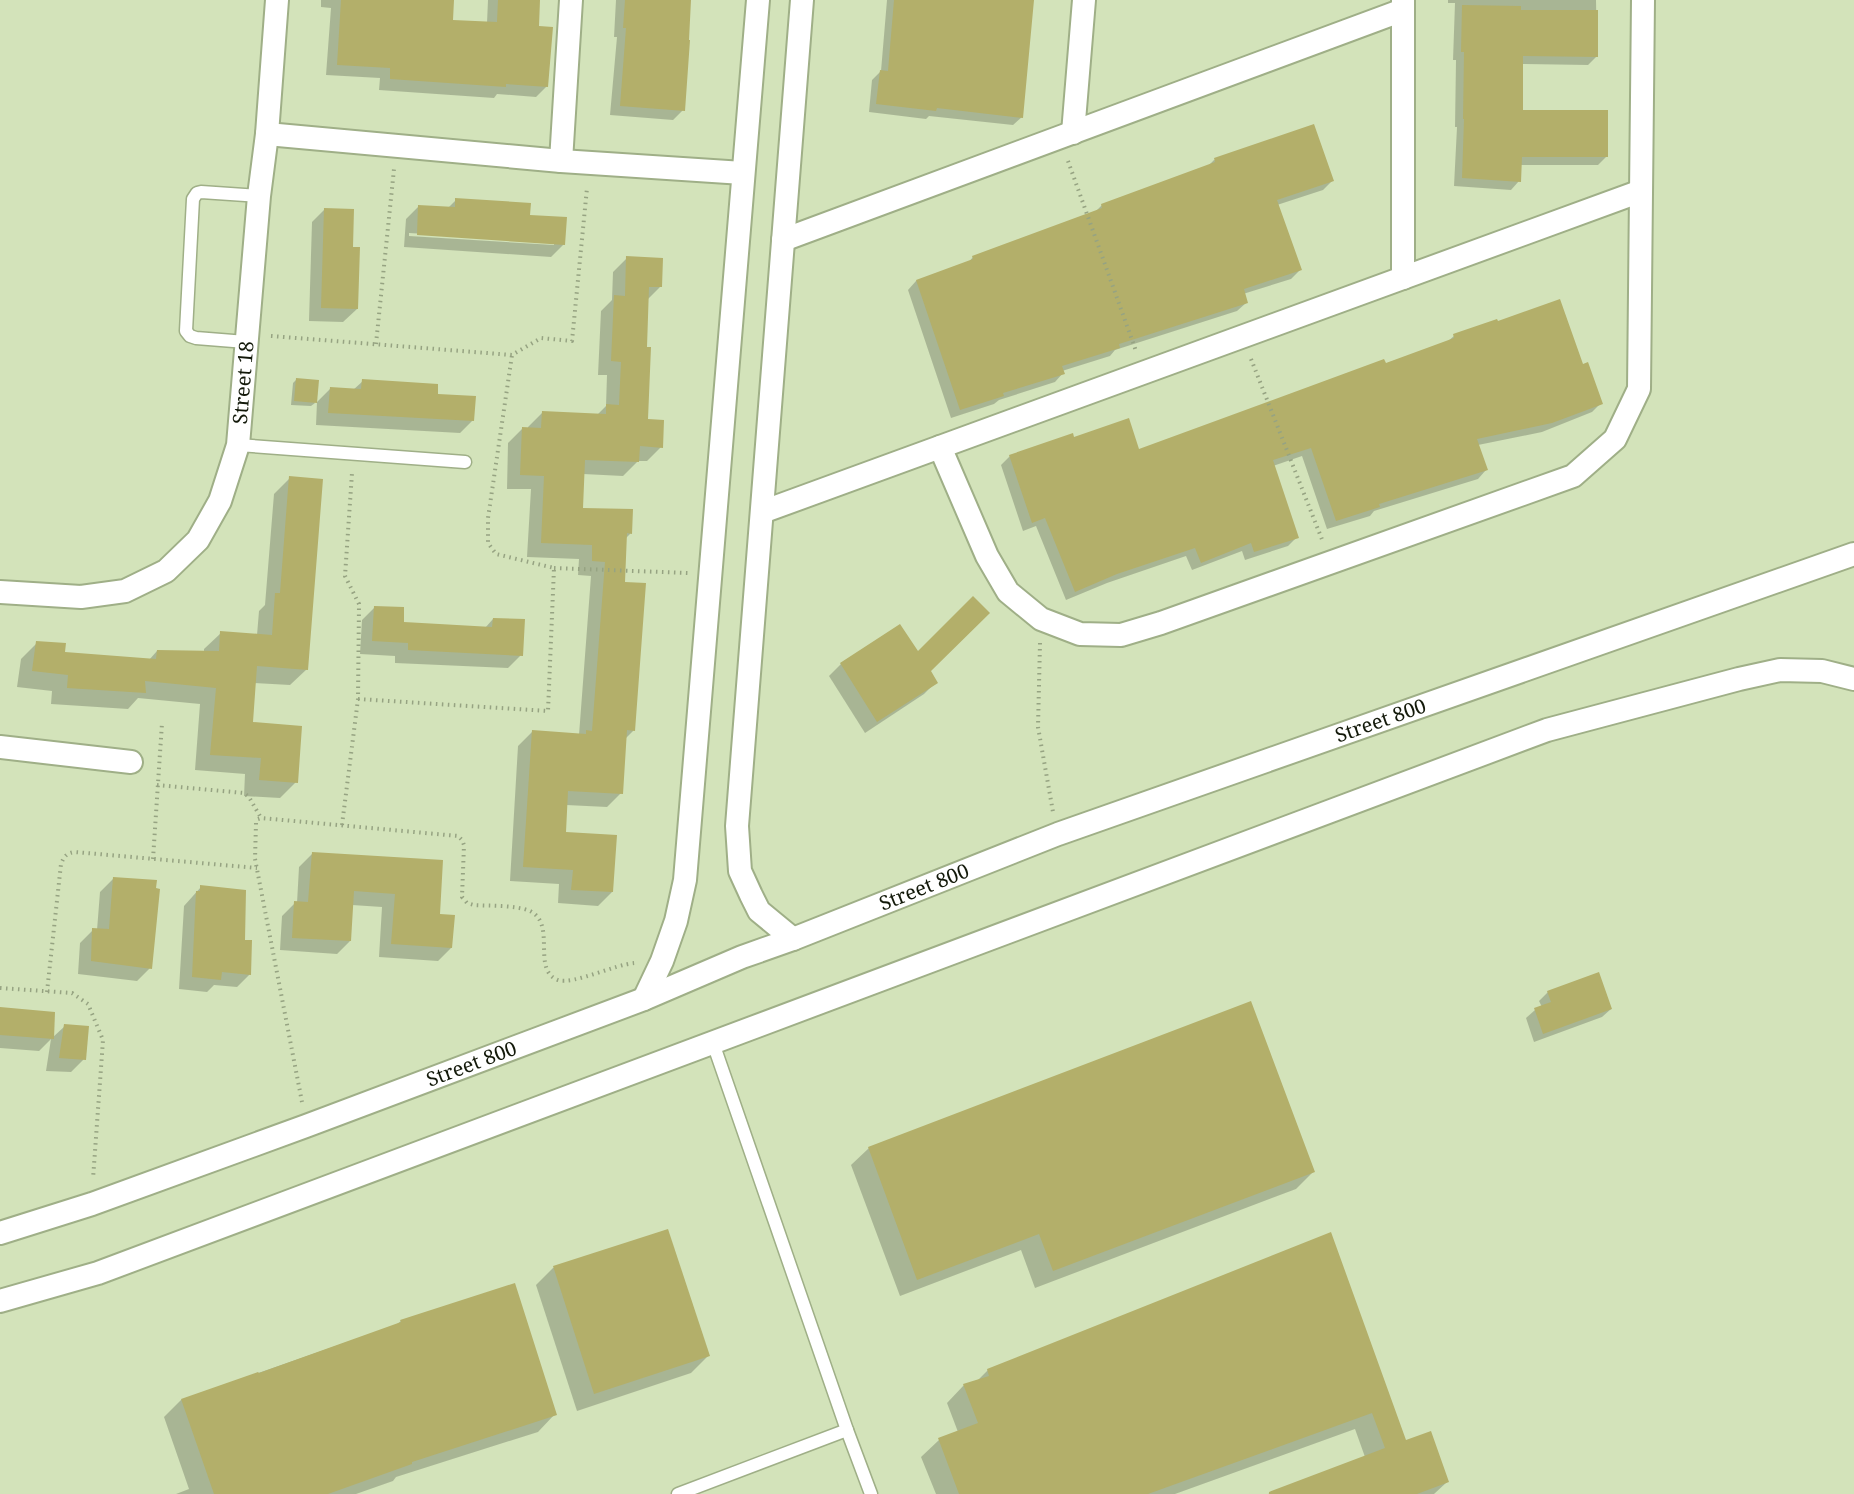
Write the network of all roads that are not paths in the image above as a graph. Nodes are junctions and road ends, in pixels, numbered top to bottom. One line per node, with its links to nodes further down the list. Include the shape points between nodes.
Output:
1 (277, 0): 8 (street, Street 18)
2 (571, 0): 10 (street)
3 (758, 0): 11 (street)
4 (802, 0): 14 (street)
5 (1084, 0): 9 (street)
6 (1643, 0): 12 (street)
7 (1403, 5): 9 (street); 15 (street)
8 (267, 134): 10 (street); 13 (street, Street 18)
9 (1066, 135): 14 (street)
10 (561, 161): 11 (street)
11 (743, 173): 27 (street, via 685,880 676,921)
12 (1641, 191): 15 (street); 18 (street, via 1639,389 1615,439 1573,476 1161,623 1121,635 1080,634 1041,619 1008,592 987,556)
13 (259, 196): 16 (street, Street 18); 16 (lane, via 201,192 193,199 186,331 196,338)
14 (783, 240): 20 (street)
15 (1403, 278): 18 (street)
16 (246, 338): 17 (street, Street 18)
17 (238, 445): 19 (lane); 22 (street, Street 18, via 220,501 198,540 166,571 126,591 81,597)
18 (940, 447): 20 (street)
19 (465, 462)
20 (762, 512): 26 (street, via 737,826 740,871 759,911)
21 (1854, 555): 26 (street, Street 800, via 1058,834)
22 (0, 592)
23 (1854, 679): 28 (street, via 1822,671 1780,670 1547,730)
24 (0, 747): 25 (street)
25 (131, 762)
26 (793, 939): 27 (street, Street 800)
27 (644, 999): 29 (street, Street 800, via 92,1204)
28 (713, 1043): 30 (street, via 98,1273); 31 (lane)
29 (0, 1233)
30 (0, 1301)
31 (847, 1430): 32 (lane); 33 (lane)
32 (678, 1494)
33 (871, 1494)

